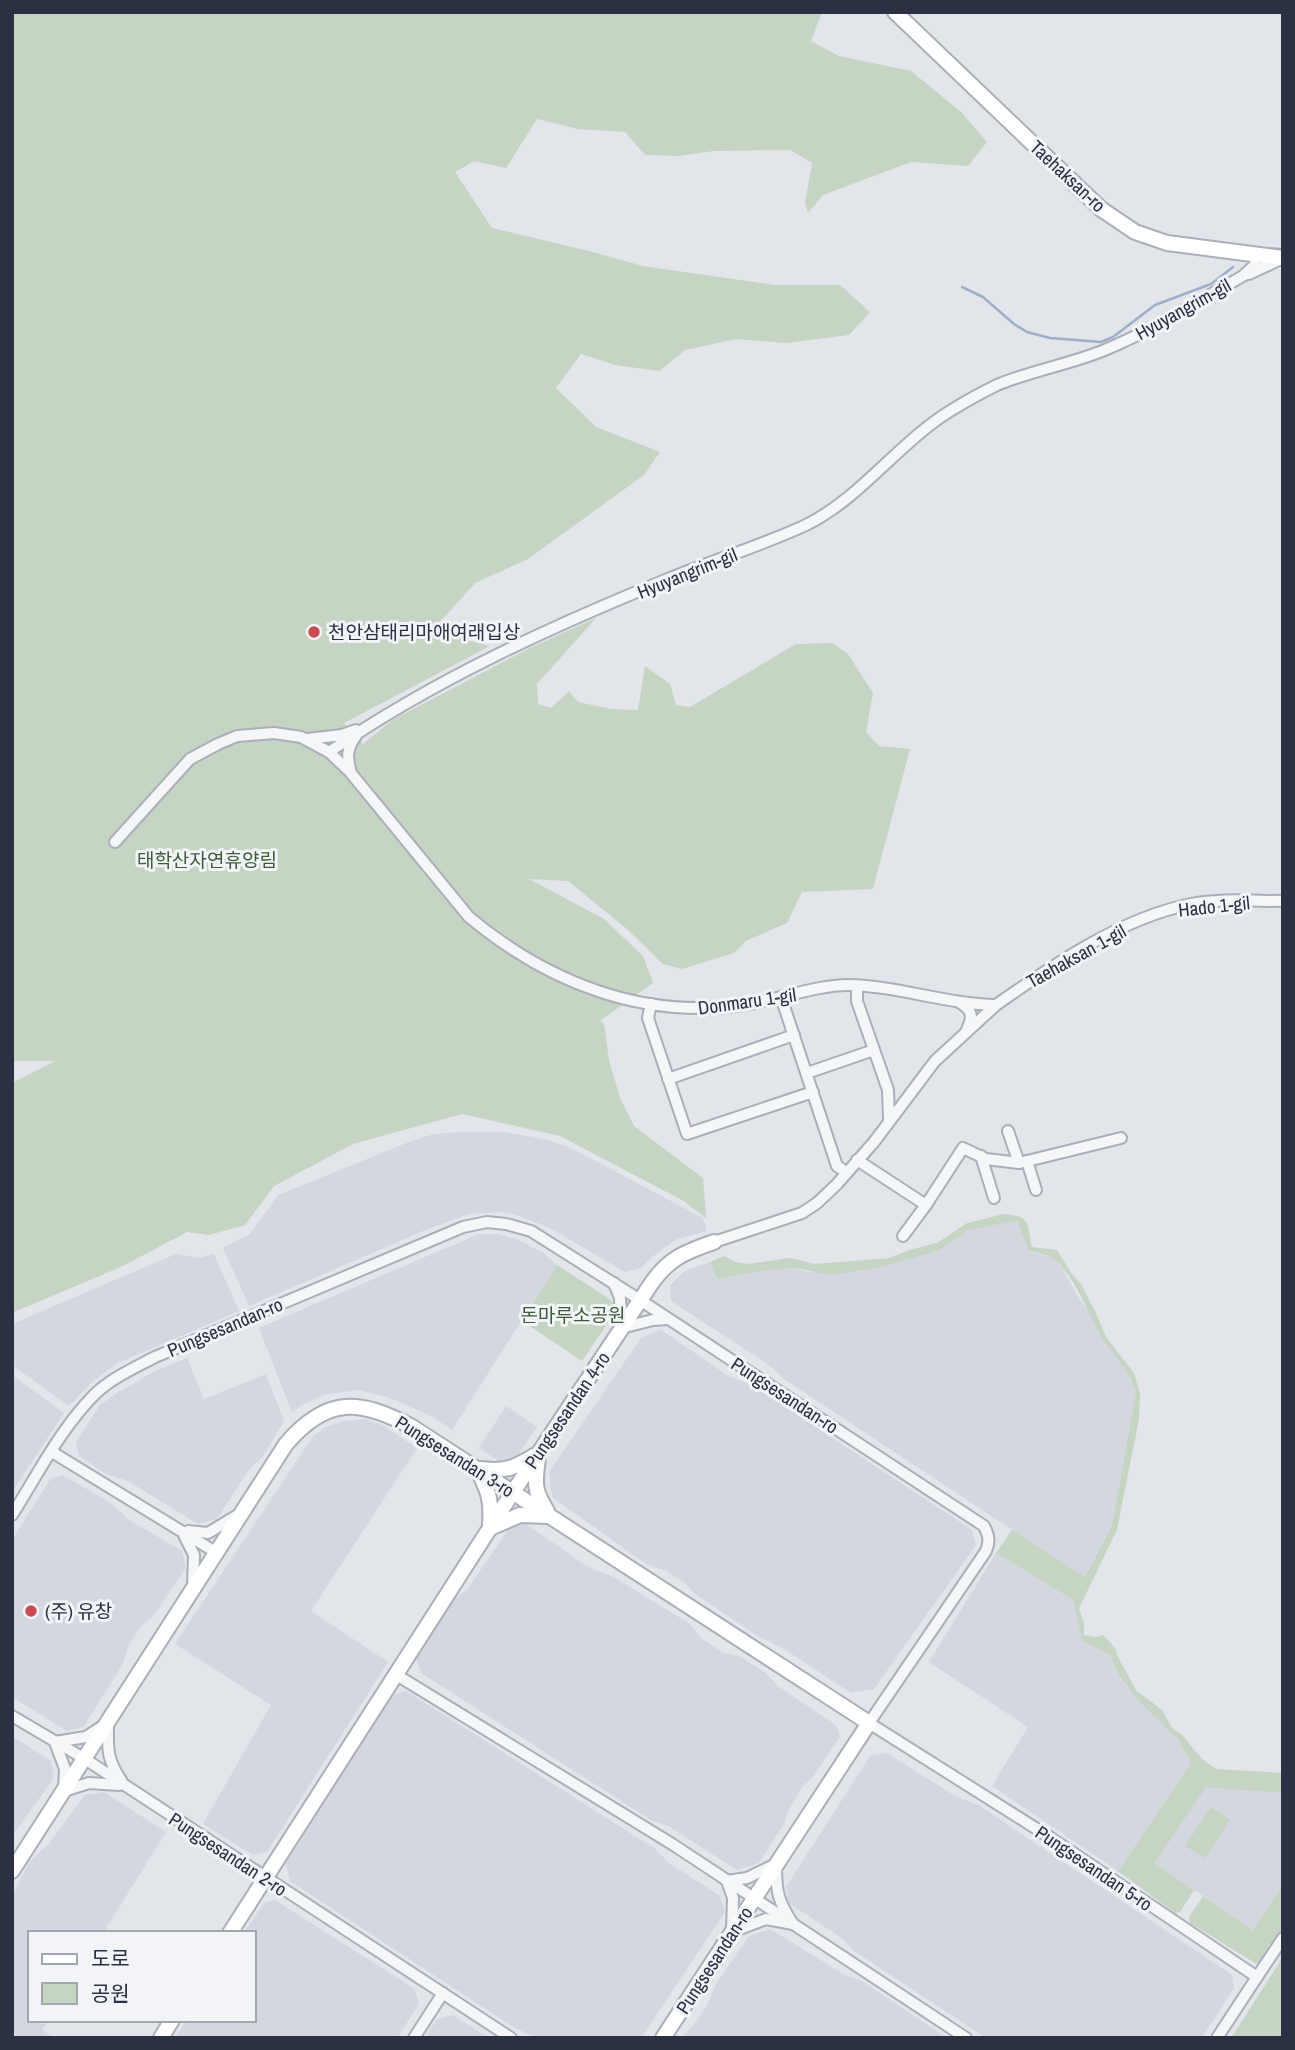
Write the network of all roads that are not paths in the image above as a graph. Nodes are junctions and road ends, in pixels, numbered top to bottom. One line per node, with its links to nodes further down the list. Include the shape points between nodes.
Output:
1 (895, 12): 2 (street, Taehaksan-ro, via 1101,209 1135,233 1167,243)
2 (1235, 252): 3 (street, Taehaksan-ro); 5 (street, via 1243,269)
3 (1258, 255): 4 (street, Taehaksan-ro); 5 (street, Hyuyangrim-gil)
4 (1283, 258): 5 (street)
5 (1241, 278): 6 (street, Hyuyangrim-gil, via 1127,340 997,386 953,409 834,508 808,524 522,642 434,686)
6 (372, 724): 7 (street, Hyuyangrim-gil); 8 (street)
7 (359, 732): 9 (street, Hyuyangrim-gil); 10 (street, via 349,745)
8 (305, 739): 9 (street); 11 (street, via 274,733 237,736 190,759)
9 (329, 752): 10 (street, Donmaru 1-gil)
10 (352, 776): 17 (street, Donmaru 1-gil, via 468,917 483,929 572,983)
11 (115, 842)
12 (1283, 901): 13 (street, Hado 1-gil, via 1192,904)
13 (1147, 919): 18 (street, Taehaksan 1-gil, via 1074,953)
14 (857, 986): 15 (street, Donmaru 1-gil); 16 (street, Donmaru 1-gil); 21 (street, via 857,1001)
15 (782, 998): 17 (street, Donmaru 1-gil, via 705,1010); 20 (street)
16 (956, 1001): 18 (street, Donmaru 1-gil); 19 (street, via 971,1014)
17 (650, 1004): 23 (street, via 648,1018)
18 (996, 1005): 19 (street)
19 (966, 1032): 25 (street)
20 (794, 1035): 22 (street); 23 (street)
21 (874, 1050): 22 (street); 24 (street)
22 (807, 1073): 26 (street)
23 (668, 1079): 26 (street, via 687,1134)
24 (888, 1090): 25 (street); 27 (street)
25 (911, 1091): 27 (street)
26 (813, 1092): 33 (street, via 838,1166)
27 (889, 1119): 31 (street)
28 (1008, 1131): 32 (street)
29 (1121, 1138): 32 (street)
30 (981, 1156): 32 (street); 35 (street); 36 (street, via 963,1148)
31 (857, 1160): 33 (street); 36 (street)
32 (1023, 1162): 34 (street)
33 (846, 1172): 38 (street, via 802,1213)
34 (1036, 1190)
35 (994, 1198)
36 (926, 1205): 37 (street)
37 (903, 1236)
38 (714, 1242): 40 (street, Pungsesandan 4-ro, via 681,1254 661,1269)
39 (614, 1283): 40 (street, Pungsesandan-ro); 42 (street, via 620,1298); 43 (street, Pungsesandan-ro, via 531,1231 496,1223 463,1227 125,1372 70,1422)
40 (640, 1300): 41 (street, Pungsesandan-ro); 42 (street, Pungsesandan 4-ro)
41 (668, 1319): 42 (street); 57 (street, Pungsesandan-ro, via 975,1518 989,1535 986,1551)
42 (621, 1328): 44 (street, Pungsesandan 4-ro)
43 (52, 1452): 48 (street, Pungsesandan-ro); 51 (street)
44 (538, 1453): 45 (street, via 513,1468); 46 (street, Pungsesandan 4-ro); 49 (street, via 537,1495)
45 (477, 1469): 46 (street, Pungsesandan 3-ro); 47 (street, Pungsesandan 3-ro, via 385,1413 346,1407 326,1411 298,1430); 50 (street, via 489,1493)
46 (513, 1492): 49 (street, Pungsesandan 3-ro); 50 (street, Pungsesandan 4-ro)
47 (244, 1510): 51 (street, via 208,1533); 52 (street, Pungsesandan 3-ro)
48 (12, 1515)
49 (551, 1517): 50 (street, via 520,1515); 57 (street, Pungsesandan 3-ro)
50 (489, 1528): 54 (street, Pungsesandan 4-ro)
51 (180, 1530): 52 (street); 53 (street, via 194,1555)
52 (217, 1553): 53 (street, Pungsesandan 3-ro)
53 (192, 1591): 56 (street, Pungsesandan 3-ro)
54 (395, 1674): 64 (street, Pungsesandan 4-ro); 65 (street)
55 (12, 1716): 58 (street, Pungsesandan 2-ro)
56 (108, 1723): 58 (street, via 86,1737); 59 (street, Pungsesandan 3-ro); 60 (street, via 110,1764)
57 (869, 1723): 62 (street, Pungsesandan-ro); 71 (street, Pungsesandan 5-ro, via 1048,1836)
58 (55, 1742): 59 (street, Pungsesandan 2-ro); 61 (street, via 65,1769)
59 (85, 1759): 60 (street, Pungsesandan 2-ro); 61 (street, Pungsesandan 3-ro)
60 (125, 1786): 61 (street, via 89,1783); 64 (street, Pungsesandan 2-ro)
61 (64, 1791): 63 (street, Pungsesandan 3-ro)
62 (776, 1864): 65 (street, via 747,1878); 66 (street, Pungsesandan-ro); 67 (street, via 779,1903)
63 (12, 1871)
64 (265, 1878): 68 (street, Pungsesandan 4-ro); 72 (street, Pungsesandan 2-ro)
65 (727, 1881): 66 (street); 69 (street, via 733,1898)
66 (754, 1899): 67 (street); 69 (street, Pungsesandan-ro)
67 (793, 1924): 69 (street, via 766,1919); 78 (street)
68 (231, 1931)
69 (732, 1932): 77 (street, Pungsesandan-ro)
70 (1283, 1938): 71 (street)
71 (1256, 1977): 79 (street)
72 (443, 1993): 75 (street); 76 (street, Pungsesandan 2-ro)
73 (172, 2022): 74 (street)
74 (161, 2038)
75 (414, 2038)
76 (511, 2038)
77 (663, 2038)
78 (966, 2038)
79 (1217, 2038)

